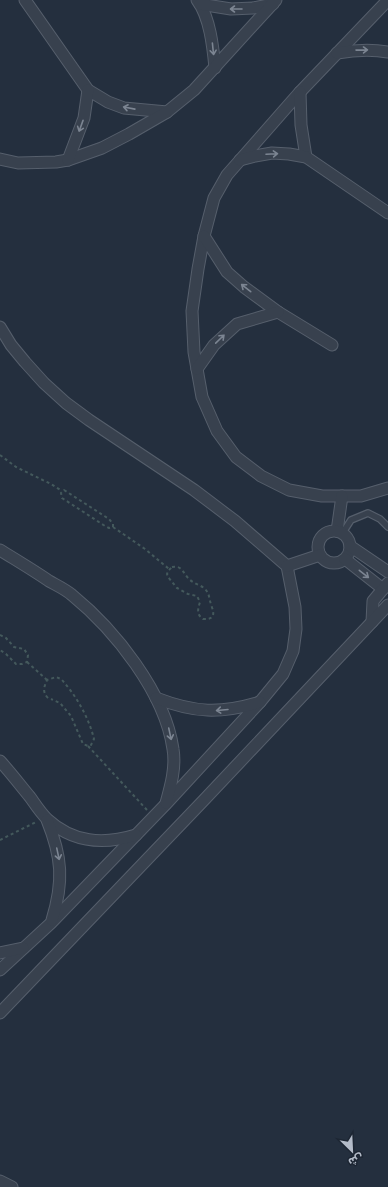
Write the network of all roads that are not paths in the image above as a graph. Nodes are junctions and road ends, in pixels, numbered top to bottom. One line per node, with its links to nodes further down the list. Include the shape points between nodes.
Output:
1 (25, 0): 8 (street)
2 (388, 0): 6 (street)
3 (198, 2): 4 (street, one-way to 3, via 244,9); 7 (street, one-way to 7, via 209,28)
4 (274, 2): 7 (street)
5 (388, 52): 6 (street, one-way to 5, via 357,50)
6 (337, 54): 9 (street)
7 (215, 68): 10 (street, via 194,90)
8 (88, 90): 10 (street, one-way to 8, via 124,108); 13 (street, one-way to 13, via 84,118)
9 (300, 92): 11 (street, via 301,125); 14 (street)
10 (167, 112): 13 (street, via 102,148)
11 (306, 157): 14 (street, one-way to 11, via 272,153); 15 (street)
12 (0, 159): 13 (street, via 18,163)
13 (68, 160)
14 (239, 161): 16 (street, via 227,175 214,198)
15 (388, 213)
16 (204, 236): 17 (street, one-way to 16, via 227,272); 20 (street, via 192,312)
17 (278, 312): 19 (street); 20 (street, one-way to 17, via 214,345 237,324)
18 (0, 327): 29 (street, via 25,362 66,403 194,490)
19 (332, 345)
20 (197, 369): 22 (street, via 202,397 217,431 236,457 261,476 289,490 322,496)
21 (388, 488): 22 (street, via 361,496)
22 (342, 496): 24 (street)
23 (388, 527): 24 (lane, via 368,513 351,520)
24 (340, 532): 25 (street); 27 (street, via 324,535 318,548)
25 (350, 546): 28 (street); 30 (street)
26 (0, 550): 34 (street, via 71,594 96,617 122,647)
27 (320, 554): 28 (street, via 331,563); 29 (street)
28 (345, 559): 31 (street, one-way to 31)
29 (287, 566): 35 (street, via 296,607 293,651 283,674)
30 (388, 572)
31 (385, 586): 33 (street, via 373,601)
32 (388, 605): 33 (street)
33 (372, 622): 44 (street)
34 (156, 698): 35 (street, one-way to 34, via 218,711 176,705); 37 (street, one-way to 37, via 168,723 173,750 173,778)
35 (260, 702): 37 (street)
36 (0, 761): 38 (street)
37 (165, 805): 39 (street)
38 (46, 818): 39 (street, via 74,836 90,840 106,841); 40 (street, one-way to 40, via 60,860 60,882)
39 (136, 835): 40 (street)
40 (51, 923): 41 (street)
41 (25, 947): 42 (street); 43 (street)
42 (0, 953)
43 (0, 970)
44 (0, 1013)
45 (0, 1180): 46 (street)
46 (12, 1187)

